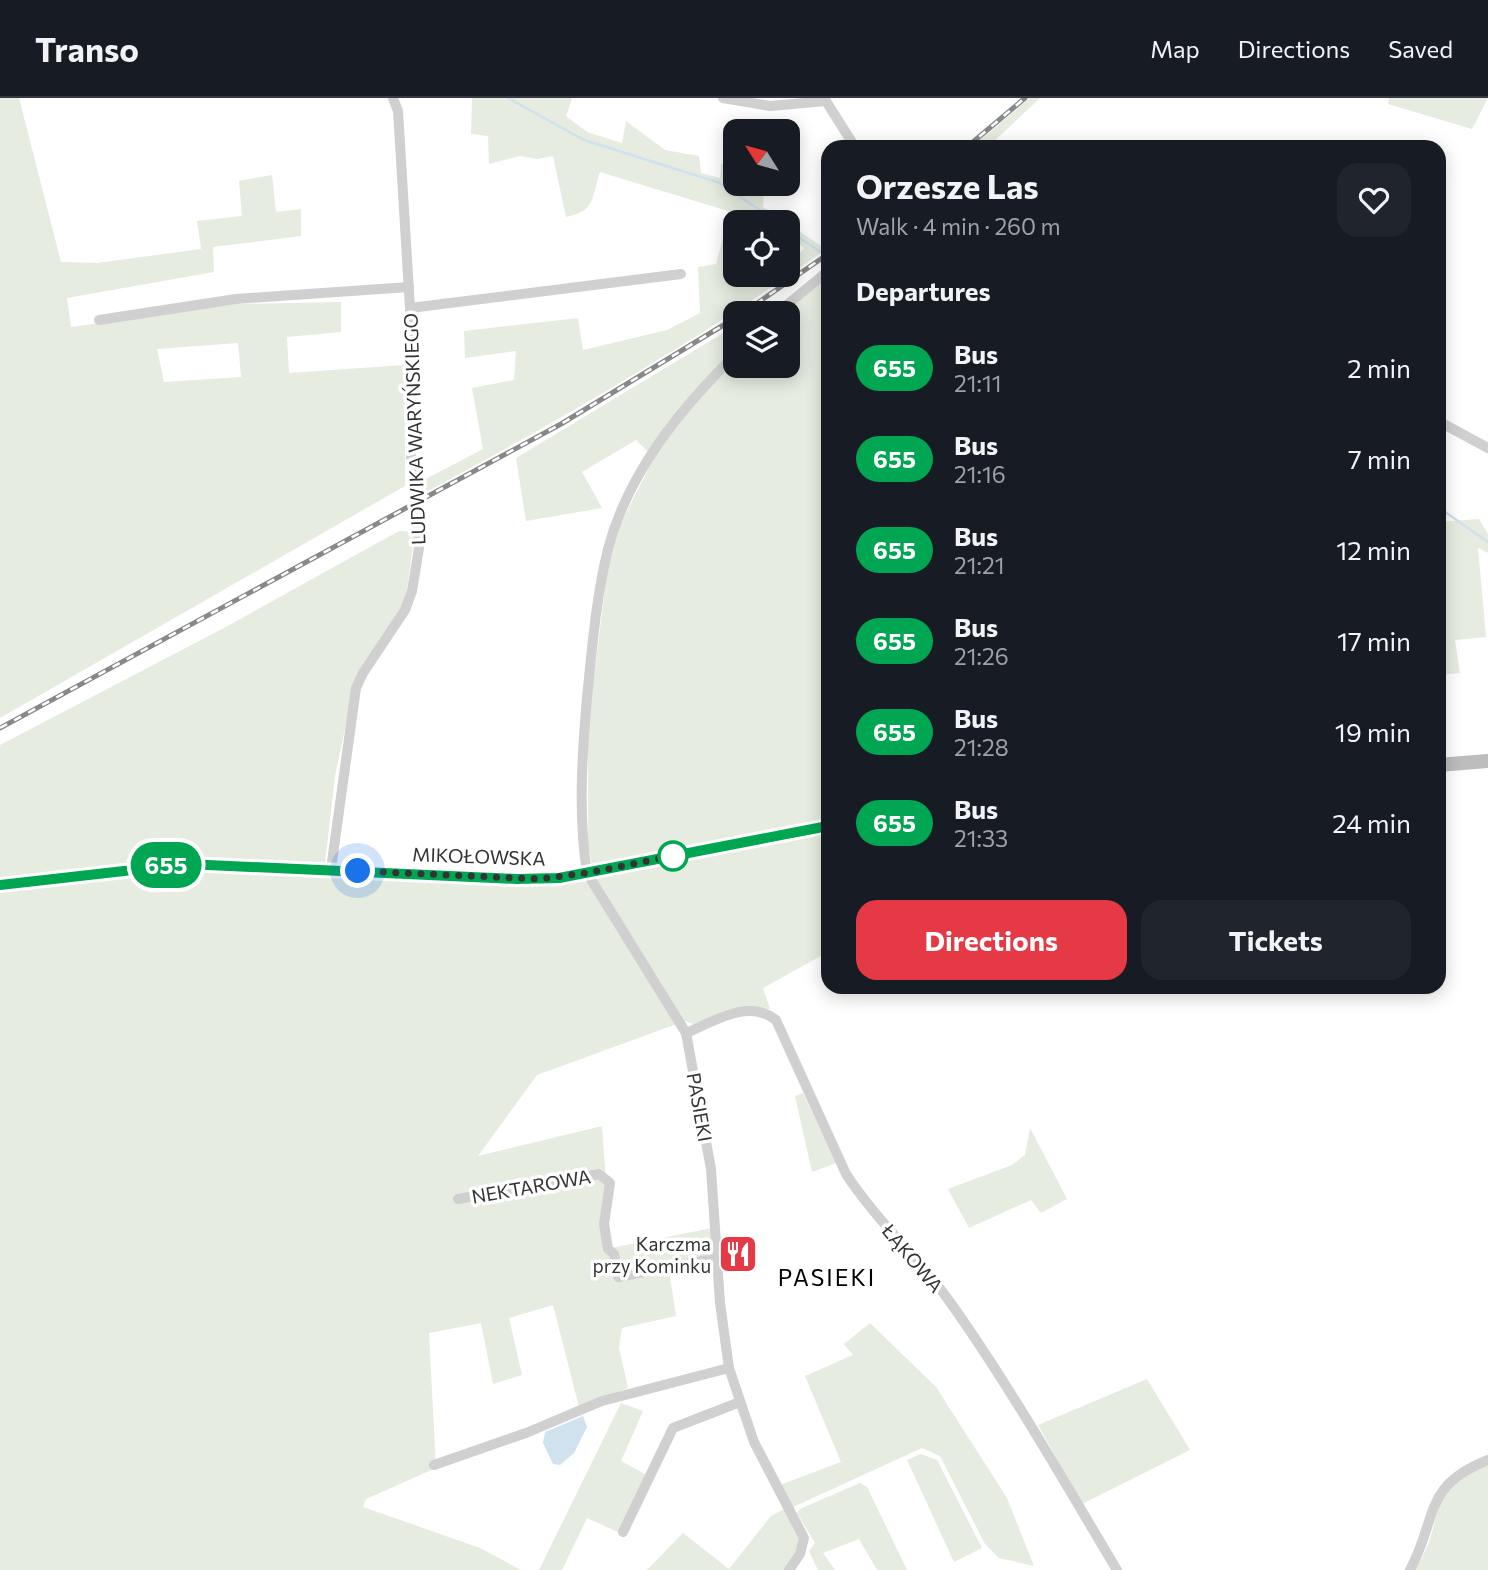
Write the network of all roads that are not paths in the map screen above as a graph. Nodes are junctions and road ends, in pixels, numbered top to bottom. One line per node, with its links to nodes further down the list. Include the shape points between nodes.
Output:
1 (393, 98): 7 (street, LUDWIKA WARYŃSKIEGO, via 398,111)
2 (723, 98): 3 (street, via 770,106)
3 (825, 100): 4 (street)
4 (851, 140)
5 (681, 274): 9 (street)
6 (821, 277): 8 (street)
7 (408, 287): 9 (street, LUDWIKA WARYŃSKIEGO); 10 (street, via 236,299)
8 (792, 301)
9 (410, 308): 17 (street, LUDWIKA WARYŃSKIEGO, via 417,569 405,610 356,688)
10 (99, 320)
11 (723, 367): 18 (street, via 667,430 633,490 608,548 584,724)
12 (1446, 425): 13 (street)
13 (1488, 448)
14 (1488, 761): 15 (main road)
15 (1446, 764)
16 (821, 827): 18 (main road, MIKOŁOWSKA)
17 (331, 869): 18 (main road, MIKOŁOWSKA, via 517,879); 19 (main road, MIKOŁOWSKA, via 186,864)
18 (587, 873): 20 (street, PASIEKI)
19 (0, 885)
20 (686, 1033): 22 (street, PASIEKI, via 711,1169); 29 (street, ŁĄKOWA, via 745,1010 775,1020 846,1174 979,1344)
21 (458, 1199): 22 (street, NEKTAROWA, via 599,1174 610,1183 604,1224 618,1277)
22 (718, 1258): 23 (street, PASIEKI)
23 (729, 1368): 24 (street, PASIEKI); 26 (street, via 602,1401)
24 (740, 1402): 27 (street, via 674,1428); 28 (street, PASIEKI, via 765,1467 804,1538 800,1555)
25 (1488, 1460): 30 (street, via 1457,1476 1436,1497)
26 (434, 1465)
27 (623, 1532)
28 (789, 1570)
29 (1117, 1570)
30 (1410, 1570)

